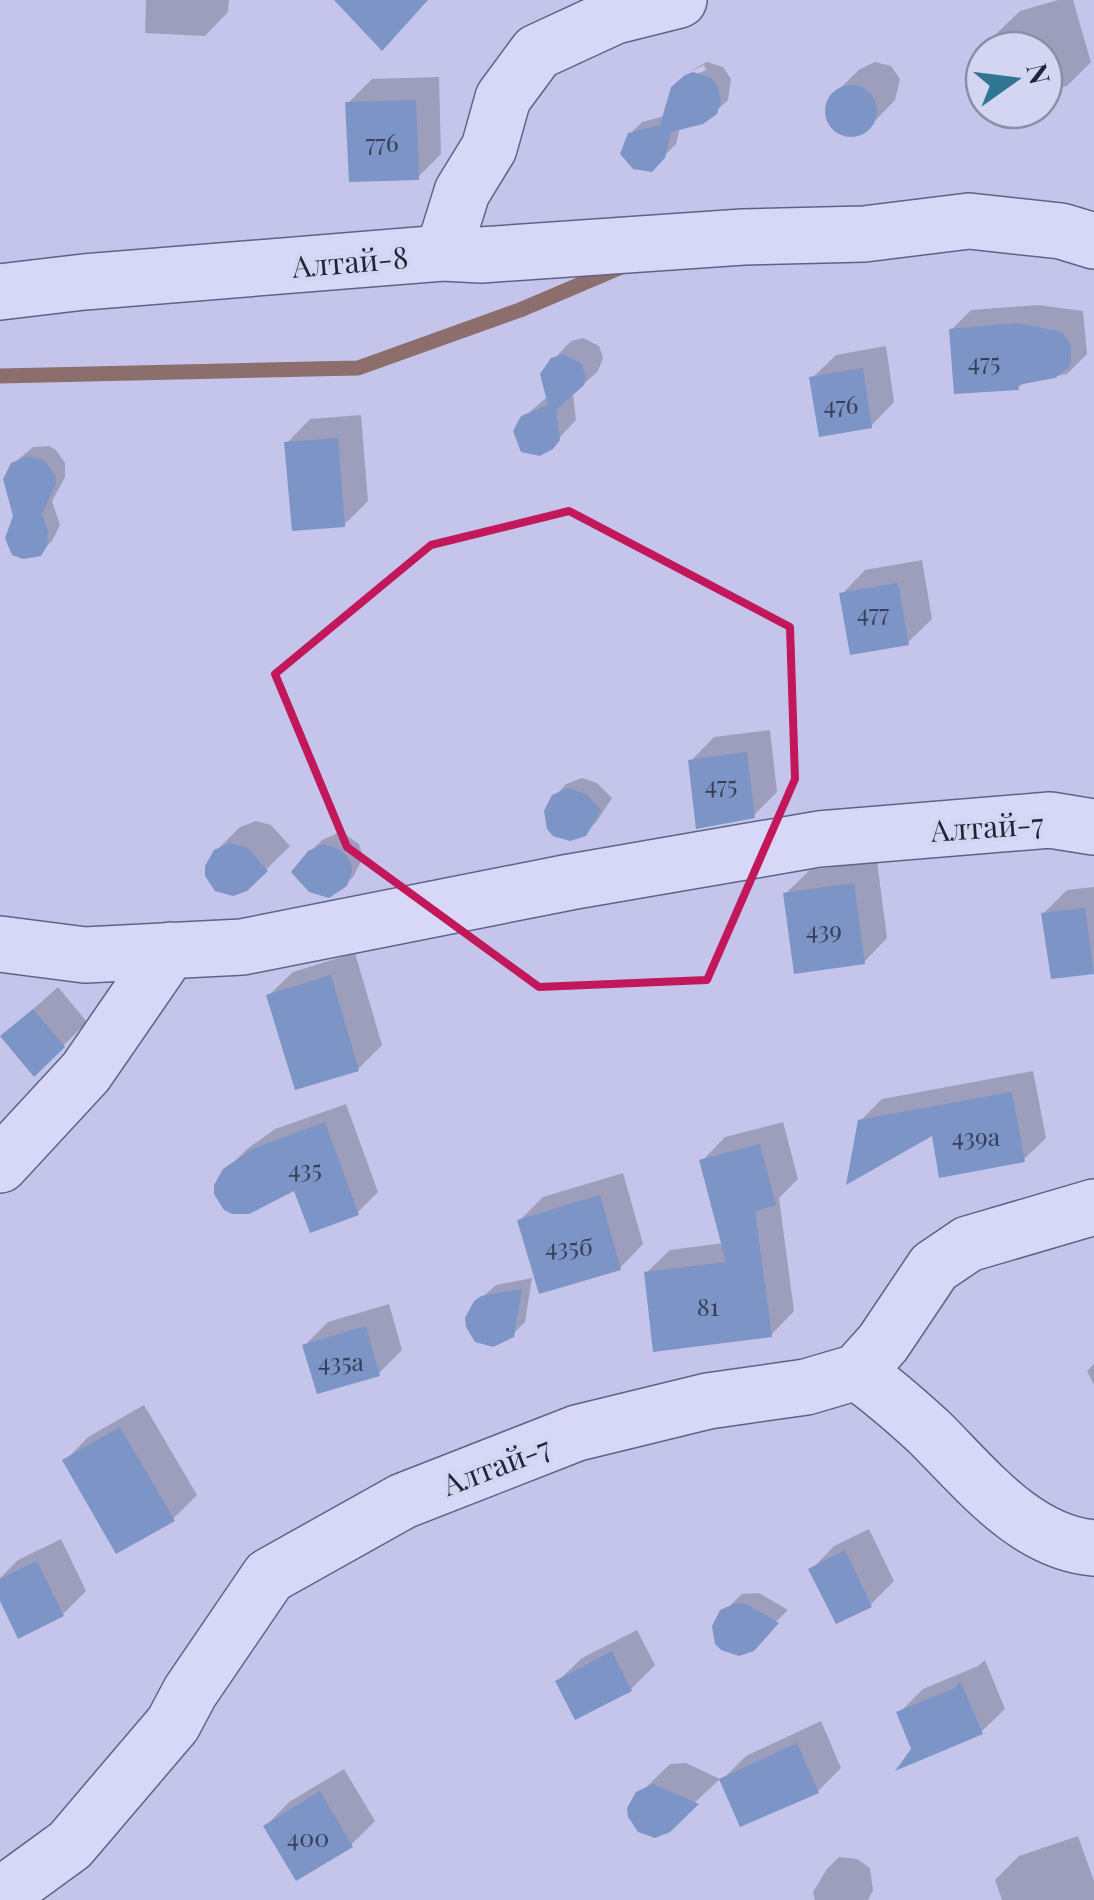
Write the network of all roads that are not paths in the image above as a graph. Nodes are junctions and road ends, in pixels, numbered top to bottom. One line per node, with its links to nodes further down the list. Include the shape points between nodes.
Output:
1 (680, 0): 3 (street, Алтай-8, via 614,16 537,52 502,98 489,148 462,192)
2 (1094, 241): 3 (street, via 969,221 864,234)
3 (444, 254): 4 (street, Алтай-8)
4 (0, 292)
5 (1094, 827): 7 (street, Алтай-7, via 1050,820 819,839 242,947)
6 (0, 944): 7 (street, Алтай-7, via 85,955)
7 (170, 950): 8 (street, via 86,1072)
8 (0, 1165)
9 (1094, 1207): 10 (street, via 968,1244 934,1267)
10 (857, 1372): 11 (street, via 1020,1518 1069,1546); 12 (street, Алтай-7, via 578,1433 403,1501 269,1576 174,1724 70,1845)
11 (1094, 1548)
12 (0, 1896)

